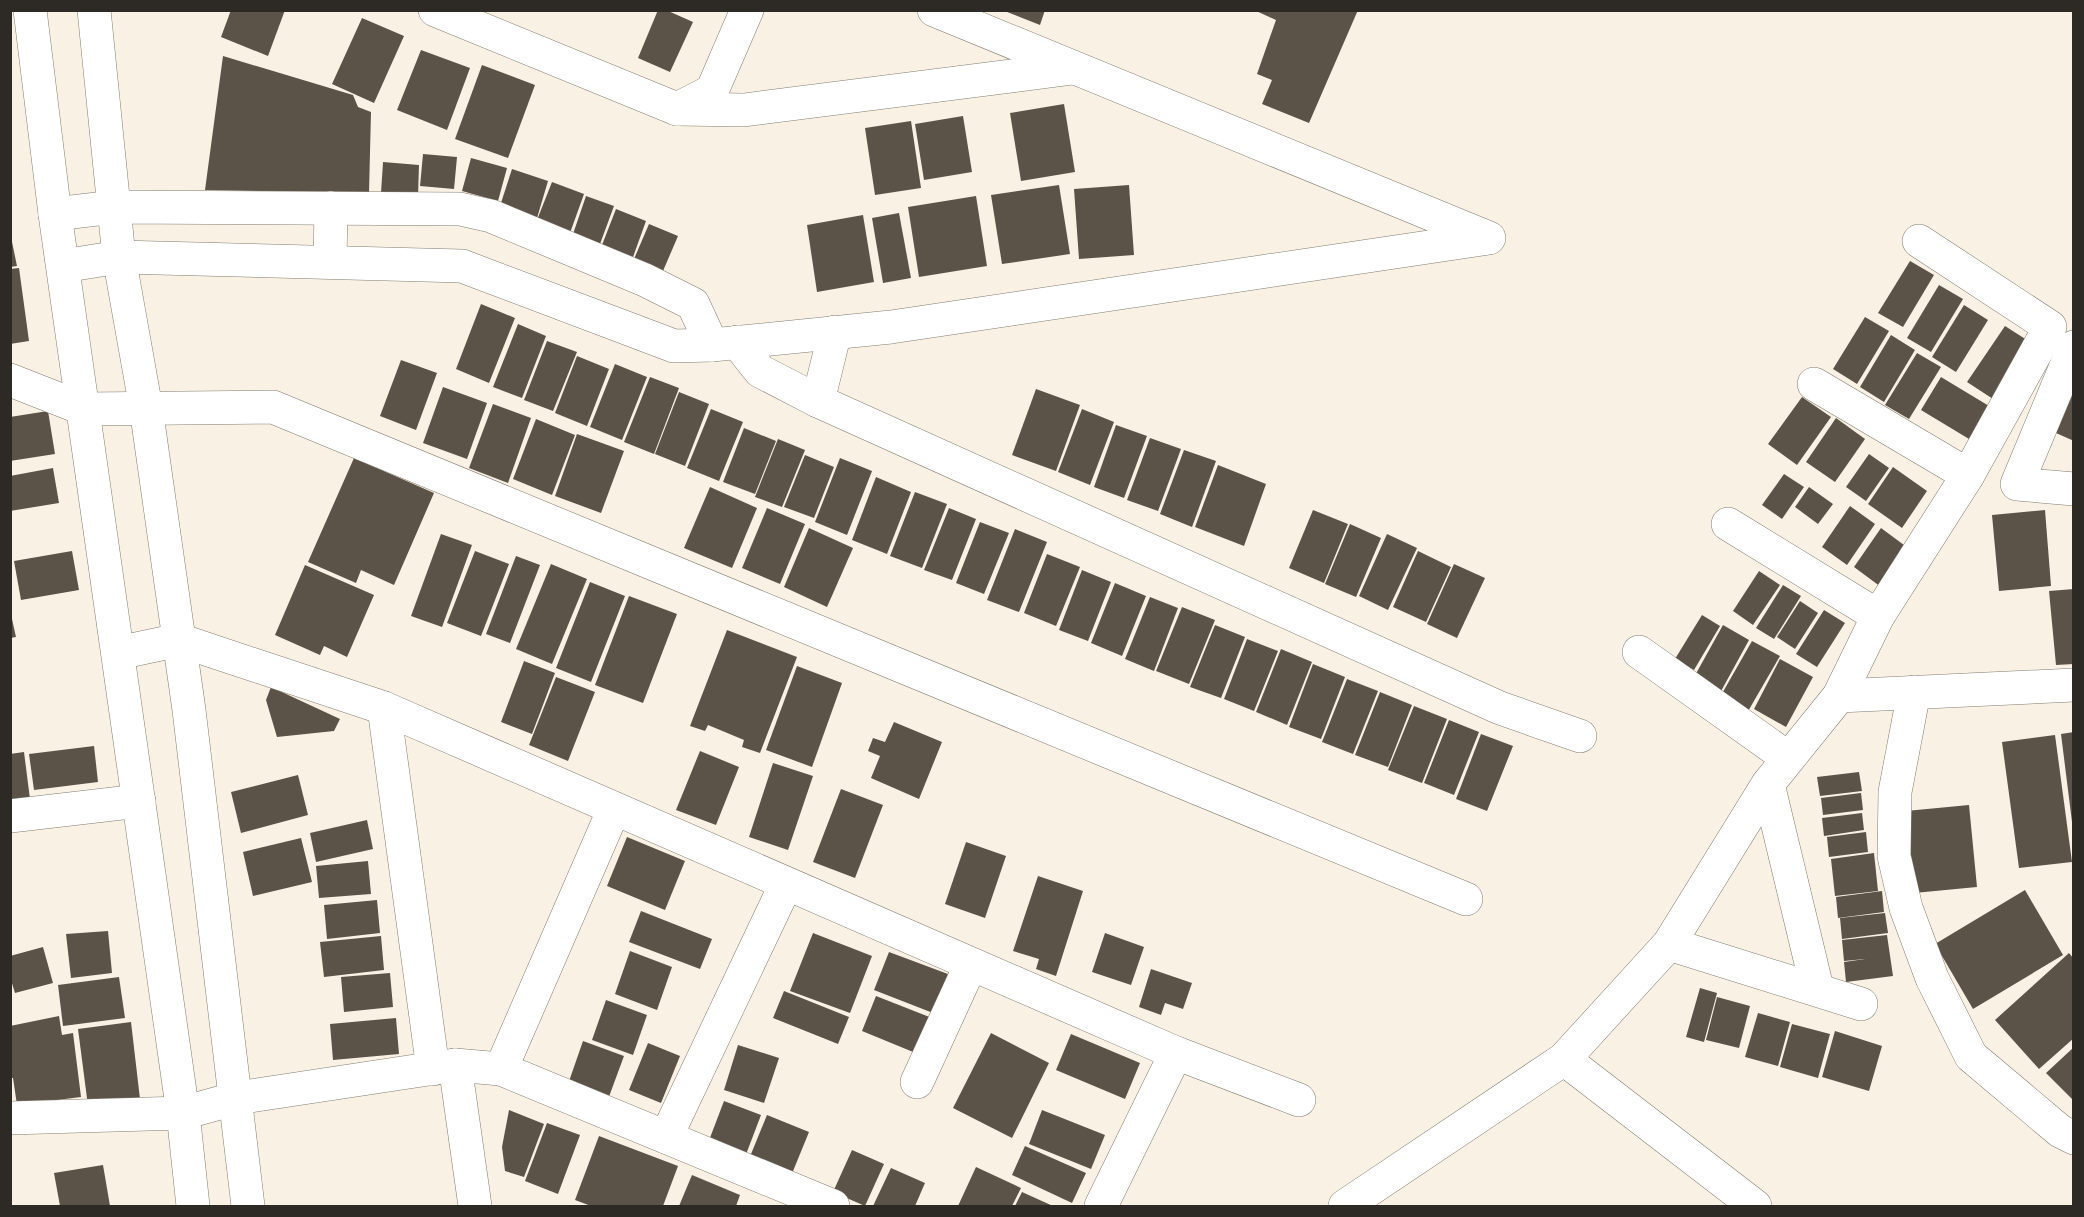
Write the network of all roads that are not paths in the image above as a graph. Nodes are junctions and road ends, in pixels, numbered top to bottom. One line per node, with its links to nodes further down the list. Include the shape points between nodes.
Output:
1 (30, 10): 10 (street)
2 (94, 10): 8 (street)
3 (435, 10): 7 (street)
4 (747, 10): 7 (street, via 712,91)
5 (934, 10): 6 (street)
6 (1075, 68): 7 (street, via 744,110); 15 (street, via 1489,238)
7 (677, 109)
8 (114, 207): 9 (street); 10 (street); 12 (street)
9 (331, 208): 13 (street); 16 (street, via 460,209 491,216 693,304)
10 (55, 214): 14 (street)
11 (1919, 241): 23 (street, via 2050,327)
12 (119, 257): 13 (street); 14 (street); 21 (street)
13 (330, 262): 16 (street, via 462,266 674,346)
14 (63, 266): 22 (street)
15 (835, 332): 16 (street); 20 (street)
16 (725, 344): 20 (street, via 760,371)
17 (2073, 347): 24 (street, via 2017,484)
18 (10, 380): 22 (street)
19 (1814, 384): 23 (street)
20 (818, 401): 34 (street, via 1500,708)
21 (146, 408): 22 (street); 27 (street); 41 (street, via 273,407)
22 (84, 409): 29 (street)
23 (1968, 475): 26 (street)
24 (2073, 489)
25 (1728, 524): 26 (street)
26 (1878, 616): 32 (street)
27 (179, 640): 29 (street); 33 (street); 51 (street)
28 (1639, 652): 35 (street)
29 (118, 653): 37 (street)
30 (2073, 685): 31 (street)
31 (1914, 692): 32 (street); 56 (street, via 1895,792 1894,846 1914,928 1932,978 1971,1056)
32 (1839, 696): 35 (street)
33 (384, 708): 38 (street); 48 (street)
34 (1580, 736)
35 (1788, 759): 36 (street)
36 (1768, 784): 42 (street); 44 (street)
37 (139, 801): 39 (street); 53 (street)
38 (614, 809): 40 (street); 49 (street)
39 (10, 816)
40 (786, 884): 43 (street); 55 (street)
41 (1466, 899)
42 (1669, 944): 44 (street); 47 (street)
43 (971, 964): 46 (street); 50 (street)
44 (1816, 988): 45 (street)
45 (1861, 1004)
46 (1176, 1053): 52 (street); 62 (street)
47 (1564, 1059): 57 (street); 64 (street)
48 (444, 1067): 49 (street); 51 (street); 60 (street)
49 (501, 1069): 55 (street)
50 (917, 1082)
51 (237, 1098): 53 (street); 59 (street)
52 (1299, 1100)
53 (183, 1113): 54 (street); 58 (street)
54 (10, 1118)
55 (666, 1137): 61 (street)
56 (2073, 1138)
57 (1382, 1197): 63 (street)
58 (193, 1206)
59 (248, 1206)
60 (475, 1206)
61 (833, 1206)
62 (1101, 1206)
63 (1345, 1206)
64 (1755, 1206)

